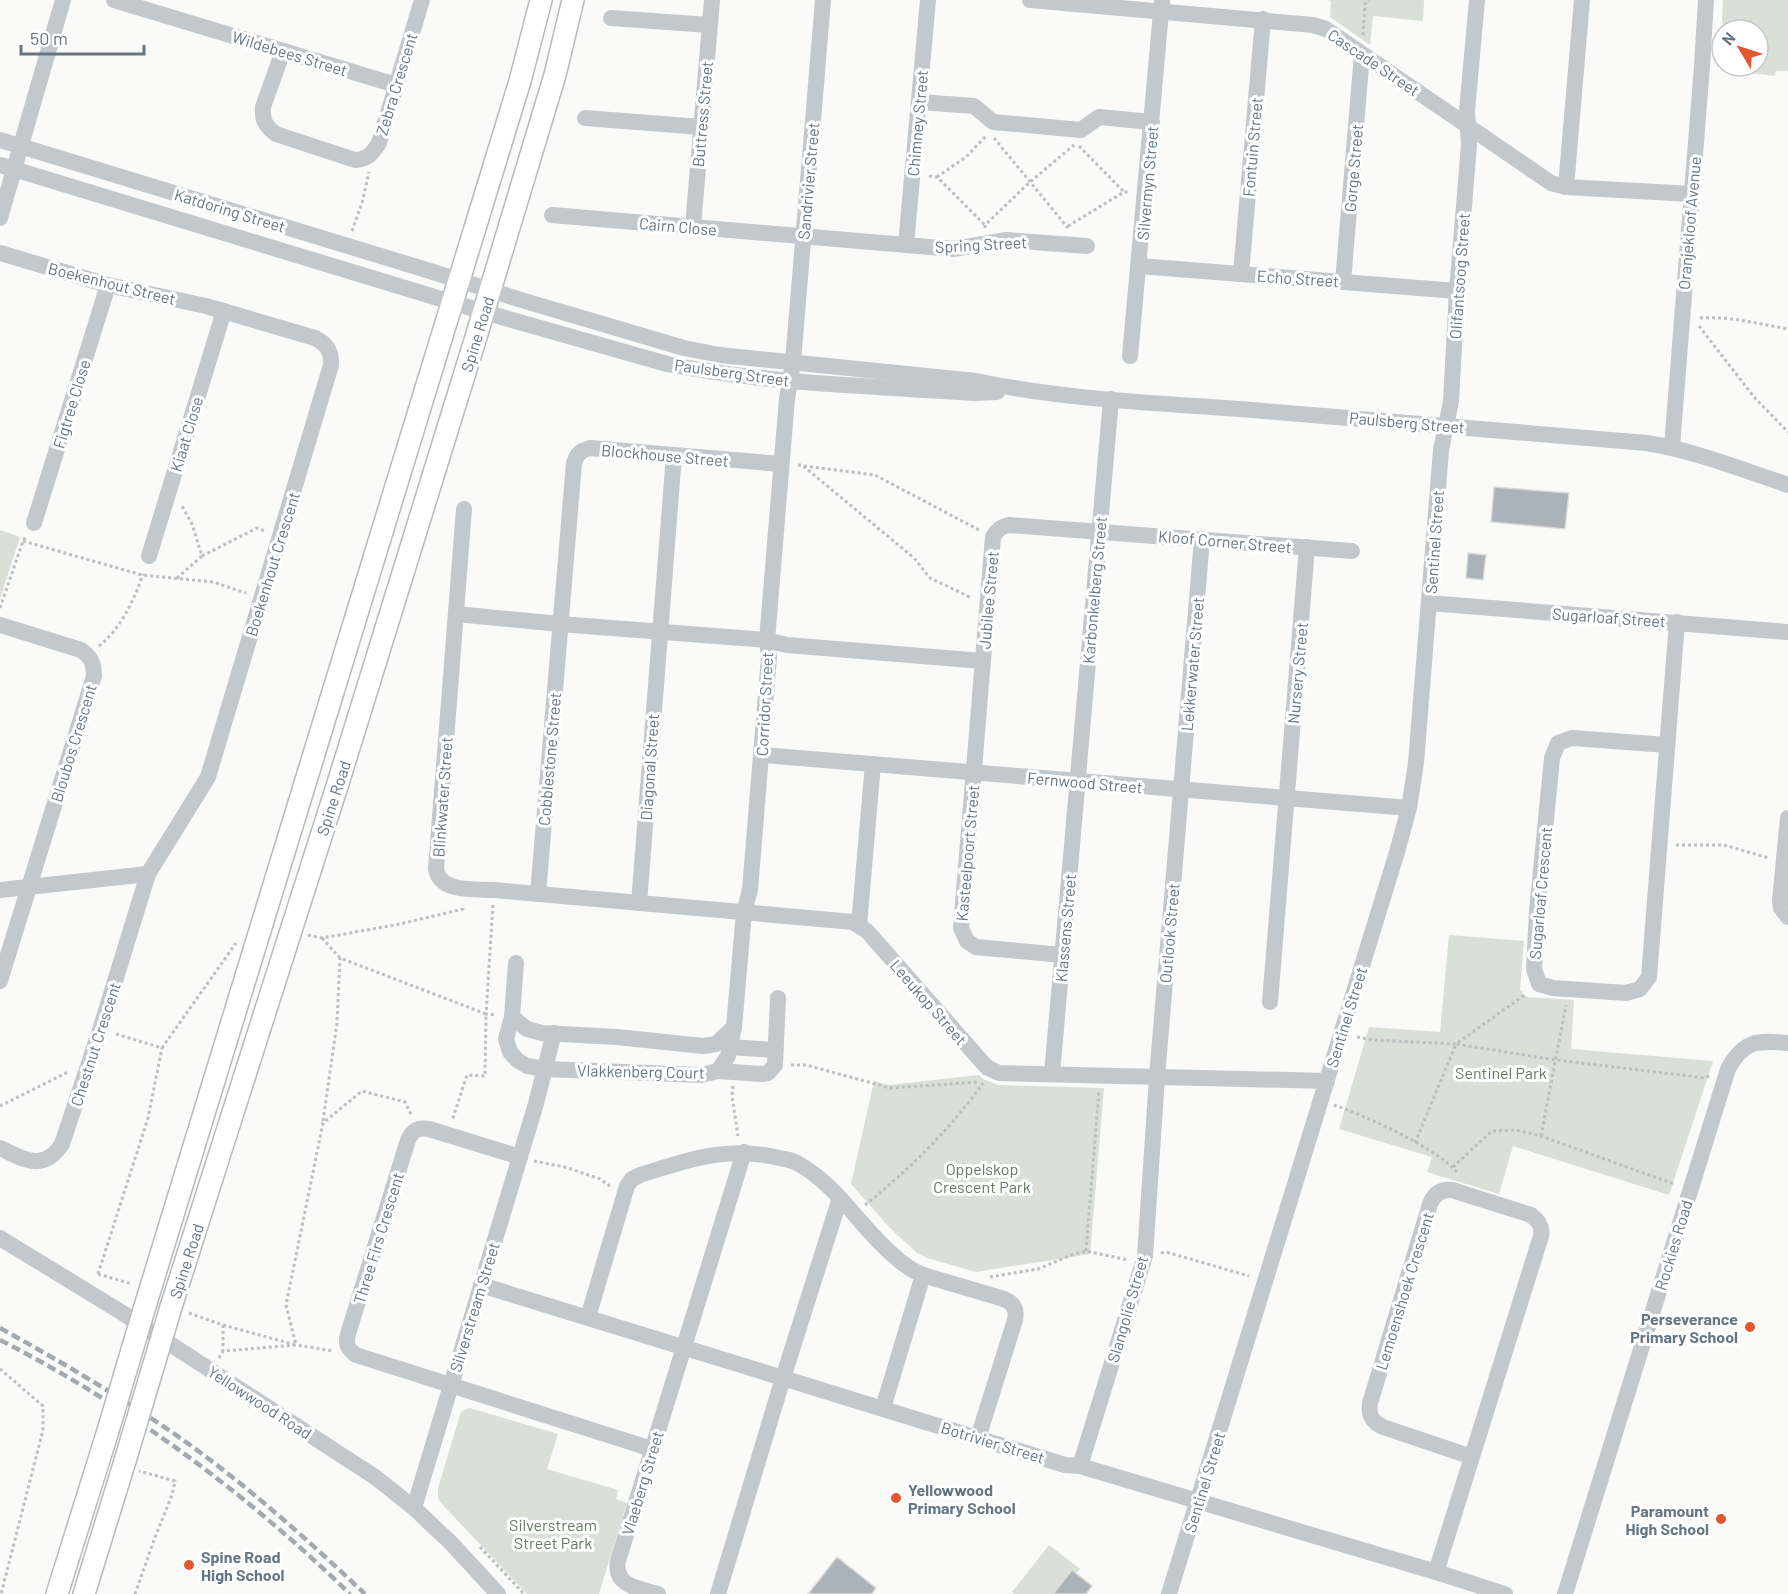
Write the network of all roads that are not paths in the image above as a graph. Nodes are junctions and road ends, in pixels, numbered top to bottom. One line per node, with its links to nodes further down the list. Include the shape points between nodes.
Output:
1 (63, 0): 26 (street)
2 (114, 0): 17 (street, Wildebees Street)
3 (422, 0): 19 (street, Zebra Crescent)
4 (541, 0): 39 (main road, Spine Road)
5 (573, 0): 42 (main road, Spine Road, via 555,75)
6 (711, 0): 16 (street, Buttress Street)
7 (823, 0): 33 (street, Sandrivier Street)
8 (928, 0): 20 (street, Chimney Street)
9 (1030, 0): 13 (street, Cascade Street)
10 (1477, 0): 24 (street, Olifantsoog Street, via 1467,111)
11 (1582, 0): 28 (street)
12 (1706, 0): 29 (street, Oranjekloof Avenue)
13 (1162, 5): 15 (street, Cascade Street); 22 (street, Silvermyn Street)
14 (611, 18): 16 (street)
15 (1263, 19): 18 (street, Cascade Street, via 1319,26); 38 (street, Fontuin Street)
16 (709, 25): 23 (street, Buttress Street)
17 (283, 51): 19 (street, Wildebees Street); 19 (street, Zebra Crescent, via 263,106 268,128 355,160 369,157 379,143)
18 (1362, 54): 24 (street, Cascade Street); 40 (street, Gorge Street)
19 (396, 85)
20 (920, 102): 22 (street, via 974,106 993,123 1081,130 1099,117); 34 (street, Chimney Street)
21 (585, 118): 23 (street)
22 (1152, 122): 37 (street, Silvermyn Street)
23 (701, 127): 32 (street, Buttress Street)
24 (1469, 127): 28 (street, Cascade Street, via 1545,180); 43 (street, Olifantsoog Street)
25 (0, 140): 26 (street, Katdoring Street)
26 (21, 146): 27 (street); 39 (street, Katdoring Street)
27 (7, 167): 31 (street); 44 (street, Katdoring Street)
28 (1566, 187): 29 (street, Cascade Street)
29 (1692, 194): 53 (street, Oranjekloof Avenue)
30 (552, 215): 32 (street, Cairn Close)
31 (0, 218)
32 (693, 227): 33 (street, Cairn Close)
33 (804, 237): 34 (street, Spring Street); 48 (street, Sandrivier Street)
34 (906, 245): 35 (street, Spring Street, via 953,249 1007,240)
35 (1087, 246)
36 (0, 253): 41 (street, Boekenhout Street)
37 (1139, 266): 38 (street, Echo Street); 47 (street, Silvermyn Street)
38 (1241, 274): 40 (street, Echo Street)
39 (459, 280): 42 (street, Paulsberg Street); 44 (main road, Spine Road)
40 (1343, 282): 43 (street, Echo Street)
41 (108, 285): 45 (street, Boekenhout Street); 58 (street, Figtree Close)
42 (490, 291): 46 (main road, Spine Road); 48 (street, Paulsberg Street, via 684,348)
43 (1457, 291): 52 (street, Olifantsoog Street, via 1451,401)
44 (453, 302): 46 (street, Paulsberg Street); 125 (main road, Spine Road, bridge, via 142,1294 107,1434)
45 (224, 311): 63 (street, Kiaat Close); 82 (street, Boekenhout Crescent, via 315,338 328,349 331,365 208,777)
46 (484, 312): 49 (street, Paulsberg Street, via 667,364); 126 (main road, Spine Road, bridge, via 179,1310)
47 (1130, 356)
48 (792, 362): 49 (street, Sandrivier Street); 50 (street, Paulsberg Street, via 975,381)
49 (788, 381): 50 (street, Paulsberg Street, via 975,393); 55 (street, Corridor Street)
50 (1019, 390): 51 (street, Paulsberg Street)
51 (1111, 399): 52 (street, Paulsberg Street); 59 (street, Karbonkelberg Street)
52 (1446, 425): 53 (street, Paulsberg Street); 64 (street, Sentinel Street)
53 (1672, 447): 56 (street, Paulsberg Street)
54 (674, 455): 55 (street, Blockhouse Street); 67 (street, Blockhouse Street, via 590,448 576,457); 69 (street, Diagonal Street)
55 (781, 464): 71 (street, Corridor Street)
56 (1788, 485)
57 (464, 508): 65 (street, Blinkwater Street)
58 (34, 523)
59 (1098, 531): 60 (street, Kloof Corner Street); 72 (street, Jubilee Street, via 1000,527 993,537); 77 (street, Karbonkelberg Street)
60 (1202, 539): 61 (street, Kloof Corner Street); 78 (street, Lekkerwater Street)
61 (1307, 548): 62 (street, Kloof Corner Street); 79 (street, Nursery Street)
62 (1352, 551)
63 (149, 556)
64 (1429, 603): 66 (street, Sugarloaf Street); 80 (street, Sentinel Street)
65 (456, 614): 67 (street); 85 (street, Blinkwater Street, via 436,869 446,884)
66 (1677, 622): 70 (street, Sugarloaf Street); 73 (street, Sugarloaf Crescent)
67 (560, 624): 69 (street); 85 (street, Cobblestone Street)
68 (0, 625): 83 (street, Bloubos Crescent, via 81,650 94,667)
69 (660, 632): 71 (street); 86 (street, Diagonal Street)
70 (1788, 632)
71 (767, 640): 72 (street, via 787,645); 74 (street, Corridor Street, via 770,657)
72 (983, 661): 76 (street, Jubilee Street)
73 (1667, 745): 73 (street, Sugarloaf Crescent, via 1649,977 1640,989 1626,993 1539,984 1534,969 1537,910 1552,758 1558,743 1572,738)
74 (761, 755): 75 (street, Fernwood Street); 87 (street, Corridor Street, via 750,890)
75 (873, 764): 76 (street, Fernwood Street); 89 (street)
76 (974, 773): 77 (street, Fernwood Street); 90 (street, Kasteelpoort Street, via 961,928 964,937 976,947)
77 (1078, 781): 78 (street, Fernwood Street); 90 (street, Klassens Street)
78 (1182, 790): 79 (street, Fernwood Street); 104 (street, Outlook Street)
79 (1286, 798): 80 (street, Fernwood Street); 94 (street, Nursery Street)
80 (1409, 808): 105 (street, Sentinel Street)
81 (1788, 818): 88 (street, via 1780,901)
82 (148, 874): 83 (street); 106 (street, Chestnut Crescent, via 62,1144 57,1152 38,1162)
83 (29, 887): 84 (street); 92 (street)
84 (0, 890)
85 (538, 894): 86 (street)
86 (639, 903): 87 (street)
87 (744, 912): 89 (street, via 846,920); 96 (street, Corridor Street)
88 (1788, 917)
89 (859, 925): 103 (street, Leeukop Street, via 988,1068 999,1073)
90 (1063, 955): 103 (street, Klassens Street)
91 (516, 963): 95 (street)
92 (0, 981)
93 (778, 998): 100 (street)
94 (1270, 1002)
95 (512, 1017): 97 (street, Vlakkenberg Court, via 527,1029); 101 (street, Vlakkenberg Court, via 506,1039 510,1052 527,1066)
96 (734, 1027): 97 (street, Vlakkenberg Court, via 716,1044 703,1046); 99 (street, Vlakkenberg Court)
97 (554, 1033): 101 (street)
98 (1788, 1043): 132 (street, Rockies Road, via 1768,1041 1750,1045 1735,1056 1728,1069)
99 (729, 1047): 100 (street); 102 (street, Vlakkenberg Court, via 729,1056)
100 (775, 1050): 102 (street, via 774,1065 768,1073)
101 (545, 1069): 102 (street, Vlakkenberg Court, via 701,1075); 108 (street, Silverstream Street)
102 (718, 1071)
103 (1052, 1074): 104 (street, Leeukop Street)
104 (1157, 1077): 105 (street, Leeukop Street); 121 (street, Slangolie Street, via 1144,1256)
105 (1327, 1081): 122 (street, Sentinel Street)
106 (0, 1148)
107 (744, 1152): 109 (street, via 795,1162); 113 (street, via 696,1157 640,1175 629,1183); 114 (street, Vlaeberg Street)
108 (520, 1157): 112 (street, Silverstream Street); 116 (street, Three Firs Crescent, via 429,1129 413,1131 348,1334 347,1345 357,1355)
109 (840, 1198): 111 (street, via 880,1243); 115 (street)
110 (0, 1238): 123 (street, Yellowwood Road, via 122,1312 375,1477)
111 (923, 1275): 117 (street); 118 (street, via 1009,1301 1015,1308)
112 (481, 1285): 113 (street, Botrivier Street); 116 (street, Silverstream Street)
113 (588, 1317): 114 (street, Botrivier Street)
114 (684, 1347): 115 (street, Botrivier Street); 119 (street, Vlaeberg Street)
115 (783, 1378): 117 (street, Botrivier Street); 129 (street)
116 (451, 1386): 119 (street); 123 (street, Silverstream Street)
117 (883, 1408): 118 (street, Botrivier Street)
118 (978, 1438): 121 (street, Botrivier Street, via 1065,1465)
119 (652, 1449): 128 (street, Vlaeberg Street, via 617,1567 626,1584)
120 (1472, 1457): 120 (street, Lemoenshoek Crescent, via 1383,1427 1369,1413 1430,1204 1436,1194 1447,1190 1531,1215 1540,1223 1542,1232); 124 (street, Lemoenshoek Crescent)
121 (1080, 1466): 122 (street, Botrivier Street)
122 (1198, 1501): 124 (street, Botrivier Street); 130 (street, Sentinel Street)
123 (414, 1508): 127 (street, Yellowwood Road)
124 (1436, 1572): 131 (street, Botrivier Street)
125 (57, 1594)
126 (84, 1594)
127 (498, 1594)
128 (658, 1594)
129 (718, 1594)
130 (1169, 1594)
131 (1505, 1594)
132 (1565, 1594)

